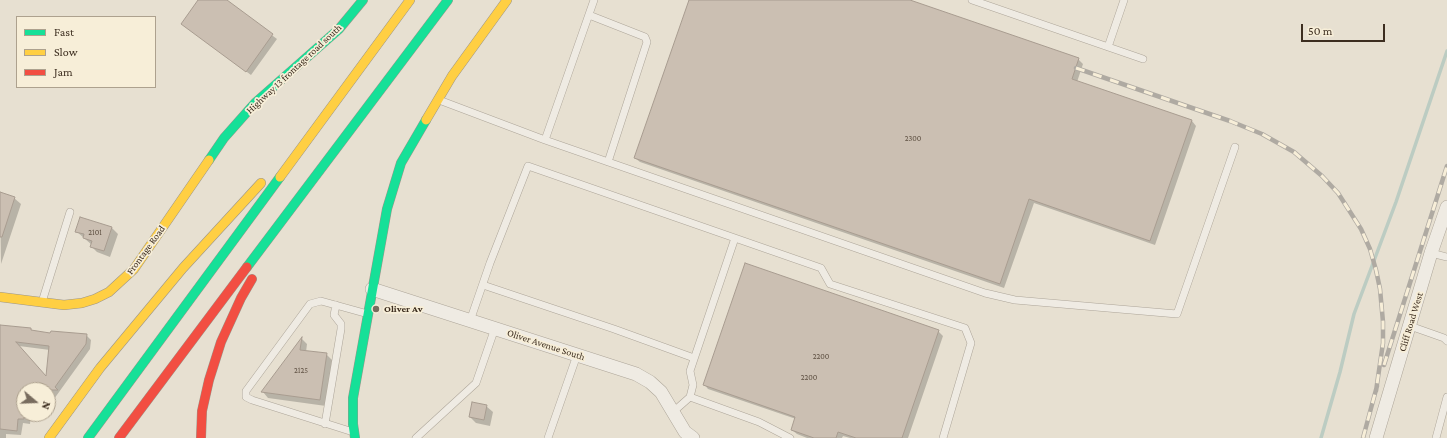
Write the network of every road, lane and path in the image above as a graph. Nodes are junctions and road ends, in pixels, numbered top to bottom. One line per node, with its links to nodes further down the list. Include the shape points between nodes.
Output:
1 (363, 0): 15 (main road, Highway 13 frontage road south, via 339,29 255,103 224,138)
2 (410, 0): 12 (main road)
3 (448, 0): 18 (main road)
4 (507, 0): 11 (main road)
5 (594, 0): 8 (lane)
6 (972, 0): 9 (lane)
7 (1124, 0): 9 (lane)
8 (589, 15): 13 (lane); 16 (lane, via 645,36 647,42)
9 (1108, 47): 10 (lane)
10 (1143, 59)
11 (437, 99): 13 (lane); 26 (main road, via 401,163 386,209)
12 (325, 116): 17 (main road); 43 (main road)
13 (545, 140): 16 (lane)
14 (1235, 147): 16 (lane, via 1176,314 1015,300 985,293)
15 (212, 157): 28 (main road, Frontage Road, via 134,268 121,282 109,292 82,303 64,305)
16 (608, 162)
17 (276, 167)
18 (318, 174): 44 (main road); 45 (main road, via 258,268 221,342 202,412)
19 (265, 179): 42 (main road, via 183,268 100,368)
20 (1447, 207): 23 (street, Cliff Road West)
21 (70, 212): 28 (lane)
22 (735, 238): 25 (lane, via 528,166); 36 (lane); 50 (lane, via 821,268 830,284 965,328 971,343)
23 (1432, 253): 24 (lane); 32 (street, Cliff Road West)
24 (1447, 257)
25 (483, 285): 31 (lane); 36 (lane)
26 (372, 289): 30 (main road); 31 (street, Oliver Avenue South)
27 (0, 297): 28 (main road, Frontage Road)
28 (42, 302)
29 (336, 305): 30 (lane); 40 (lane, via 334,315 341,324 341,329); 40 (lane, via 322,301 310,304 246,391 246,397 252,400)
30 (368, 314): 41 (main road, via 353,398)
31 (470, 321): 33 (street, Oliver Avenue South)
32 (1410, 326): 34 (lane); 51 (street, Cliff Road West)
33 (494, 328): 35 (street, Oliver Avenue South); 46 (lane, via 476,383)
34 (1447, 341)
35 (577, 355): 39 (street, Oliver Avenue South, via 636,374 650,382 661,392); 47 (lane)
36 (694, 358): 37 (lane, via 690,370 693,385)
37 (690, 397): 39 (lane); 49 (lane, via 759,422)
38 (1447, 397): 52 (lane)
39 (673, 412): 48 (street, Oliver Avenue South, via 685,432)
40 (326, 424): 41 (lane)
41 (355, 435)
42 (49, 438)
43 (88, 438)
44 (119, 438)
45 (201, 438)
46 (416, 438)
47 (548, 438)
48 (693, 438)
49 (790, 438)
50 (943, 438)
51 (1376, 438)
52 (1436, 438)

